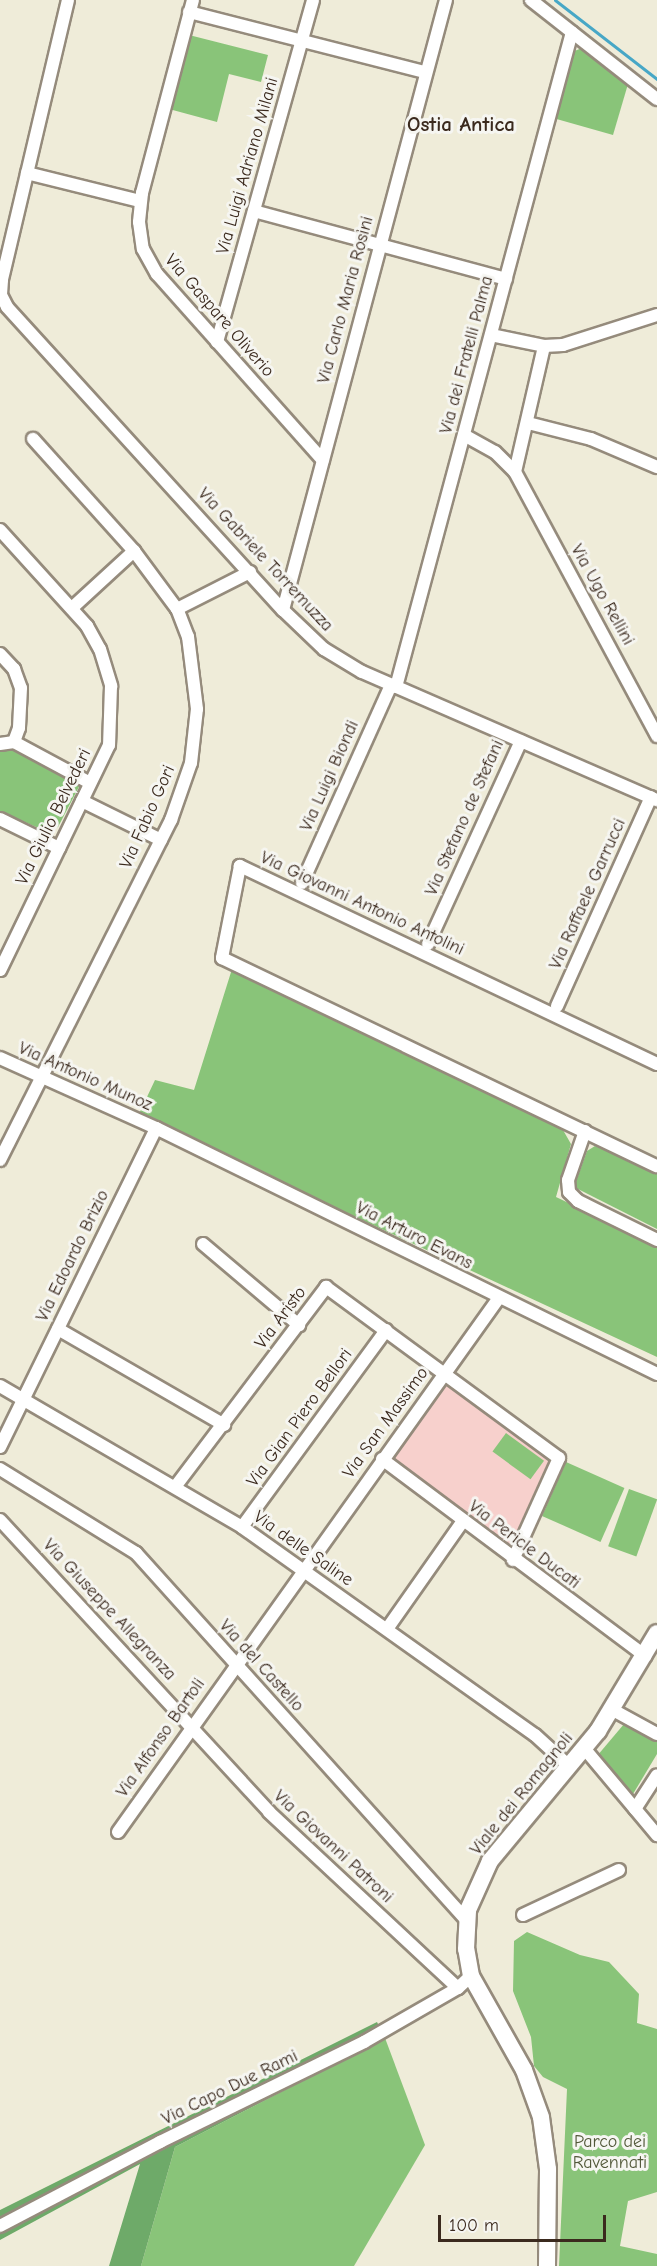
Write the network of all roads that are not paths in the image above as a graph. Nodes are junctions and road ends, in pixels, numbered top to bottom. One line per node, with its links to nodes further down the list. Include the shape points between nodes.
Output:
1 (68, 0): 10 (street)
2 (313, 0): 7 (street, Via Luigi Adriano Milani)
3 (446, 0): 8 (street, Via Carlo Maria Rosini)
4 (531, 0): 6 (street)
5 (191, 6): 7 (street); 11 (street, Via Gaspare Oliverio)
6 (572, 32): 9 (street); 14 (street, Via dei Fratelli Palma)
7 (302, 40): 8 (street); 12 (street, Via Luigi Adriano Milani)
8 (424, 72): 13 (street, Via Carlo Maria Rosini)
9 (657, 99)
10 (27, 173): 11 (street); 27 (street, Via Gabriele Torremuzza, via 2,280 5,304)
11 (140, 201): 17 (street, Via Gaspare Oliverio, via 140,237 149,262)
12 (254, 211): 13 (street); 17 (street, Via Luigi Adriano Milani)
13 (379, 245): 14 (street); 22 (street, Via Carlo Maria Rosini)
14 (506, 279): 16 (street, Via dei Fratelli Palma)
15 (657, 315): 18 (street, via 563,345)
16 (491, 335): 18 (street); 20 (street, Via dei Fratelli Palma)
17 (217, 342): 22 (street, Via Gaspare Oliverio)
18 (544, 346): 19 (street)
19 (528, 423): 23 (street, via 591,439); 24 (street)
20 (464, 435): 24 (street, Via Ugo Rellini, via 495,452); 32 (street, Via dei Fratelli Palma)
21 (33, 439): 26 (street, Via Fabio Gori)
22 (323, 460): 30 (street, Via Carlo Maria Rosini)
23 (657, 467)
24 (515, 472): 33 (street, Via Ugo Rellini)
25 (0, 530): 28 (street, Via Giulio Belvederi)
26 (134, 551): 28 (street); 29 (street, Via Fabio Gori)
27 (250, 572): 29 (street); 30 (street, Via Gabriele Torremuzza)
28 (73, 607): 37 (street, Via Giulio Belvederi, via 100,649 111,686 108,745)
29 (177, 609): 41 (street, Via Fabio Gori, via 188,636 196,709 191,763)
30 (283, 610): 32 (street, Via Gabriele Torremuzza, via 324,649)
31 (0, 654): 35 (street, via 14,669 21,688 20,728)
32 (393, 686): 34 (street, Via Gabriele Torremuzza); 43 (street, Via Luigi Biondi)
33 (657, 736)
34 (520, 741): 38 (street, Via Gabriele Torremuzza); 44 (street, Via Stefano de Stefani)
35 (14, 742): 36 (street); 37 (street)
36 (0, 744)
37 (90, 783): 39 (street, Via Giulio Belvederi)
38 (654, 799): 46 (street, Via Raffaele Garrucci)
39 (82, 801): 41 (street); 42 (street, Via Giulio Belvederi)
40 (0, 819): 42 (street)
41 (161, 840): 49 (street, Via Fabio Gori)
42 (59, 848): 45 (street, Via Giulio Belvederi)
43 (302, 883)
44 (428, 944)
45 (0, 970)
46 (557, 1006)
47 (0, 1058): 49 (street, Via Antonio Munoz)
48 (657, 1064): 51 (street, Via Giovanni Antonio Antolini, via 240,866 222,958)
49 (42, 1076): 50 (street, Via Antonio Munoz); 52 (street, Via Fabio Gori)
50 (156, 1128): 56 (street, Via Arturo Evans); 58 (street, Via Edoardo Brizio)
51 (585, 1131): 53 (street, Via Giovanni Antonio Antolini); 54 (street, via 568,1180 568,1192 596,1211)
52 (0, 1160)
53 (657, 1166)
54 (657, 1240)
55 (203, 1244): 57 (street)
56 (498, 1299): 60 (street, Via San Massimo); 61 (street, Via Arturo Evans)
57 (299, 1325): 59 (street, Via Aristo, via 326,1287); 64 (street, Via Aristo)
58 (58, 1329): 63 (street, Via Edoardo Brizio); 64 (street)
59 (386, 1330): 60 (street, Via Aristo); 71 (street, Via Gian Piero Bellori)
60 (446, 1373): 66 (street, Via San Massimo); 72 (street, Via Aristo, via 559,1458)
61 (657, 1374)
62 (0, 1386): 63 (street, Via delle Saline)
63 (24, 1400): 65 (street, Via Edoardo Brizio); 68 (street, Via delle Saline)
64 (224, 1425): 68 (street, Via Aristo)
65 (0, 1447)
66 (382, 1459): 70 (street, Via Pericle Ducati); 73 (street, Via San Massimo)
67 (0, 1470): 76 (street, Via del Castello, via 136,1553)
68 (175, 1487): 71 (street, Via delle Saline)
69 (0, 1520): 78 (street, Via Giuseppe Allegranza)
70 (463, 1521): 72 (street, Via Pericle Ducati); 74 (street)
71 (242, 1527): 73 (street, Via delle Saline)
72 (513, 1560): 75 (street, Via Pericle Ducati)
73 (303, 1569): 74 (street, Via delle Saline); 76 (street, Via San Massimo)
74 (387, 1629): 81 (street, Via delle Saline, via 535,1735)
75 (653, 1645): 77 (main road, Viale dei Romagnoli)
76 (234, 1664): 78 (street, Via Alfonso Bartoli); 88 (street, Via del Castello)
77 (613, 1710): 79 (street); 80 (main road, Viale dei Romagnoli)
78 (191, 1725): 84 (street, Via Alfonso Bartoli); 90 (street, Via Giovanni Patroni, via 269,1812)
79 (657, 1734)
80 (584, 1748): 81 (main road, Viale dei Romagnoli); 83 (street)
81 (569, 1766): 88 (main road, Viale dei Romagnoli, via 488,1866)
82 (657, 1775): 83 (street)
83 (635, 1809): 85 (street)
84 (118, 1832)
85 (657, 1835)
86 (619, 1870): 87 (street)
87 (523, 1915)
88 (466, 1920): 89 (main road, Viale dei Romagnoli)
89 (471, 1976): 90 (street, Via Capo Due Rami); 92 (main road, Viale dei Romagnoli, via 524,2070 540,2110 548,2169)
90 (458, 1988): 91 (street, Via Capo Due Rami, via 364,2042)
91 (0, 2226)
92 (547, 2266)

